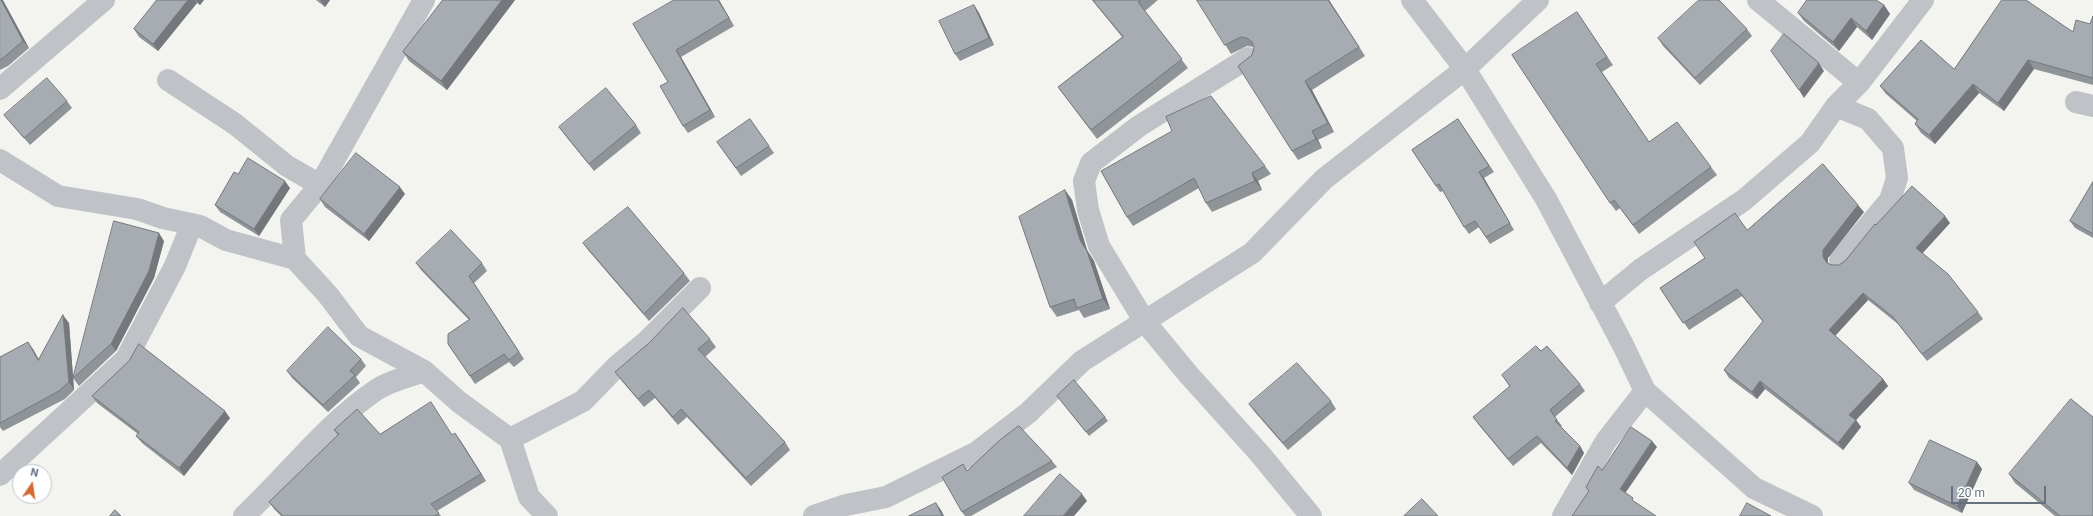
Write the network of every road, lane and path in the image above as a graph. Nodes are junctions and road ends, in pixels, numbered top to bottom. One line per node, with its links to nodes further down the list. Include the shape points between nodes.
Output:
1 (104, 0): 11 (street)
2 (424, 0): 14 (street)
3 (1412, 0): 8 (street)
4 (1538, 0): 8 (street)
5 (1758, 0): 10 (street)
6 (1923, 0): 10 (street)
7 (1248, 58): 20 (street, via 1139,126 1091,163 1084,181 1088,210 1099,246)
8 (1465, 70): 19 (street, via 1546,198); 20 (street, via 1324,179 1252,253)
9 (168, 80): 14 (street, via 235,124 287,166)
10 (1859, 83): 12 (street)
11 (0, 89)
12 (1836, 106): 17 (street, via 1868,119 1893,148 1897,178 1890,200); 19 (street, via 1810,143 1744,200 1640,270)
13 (0, 160): 15 (street, via 58,196 137,209)
14 (320, 186): 16 (street, via 291,220)
15 (192, 224): 16 (street, via 226,240); 24 (street, via 175,266 126,360)
16 (295, 259): 21 (street, via 328,295 359,336)
17 (1840, 260)
18 (700, 288): 23 (street, via 583,401)
19 (1600, 303): 22 (street)
20 (1145, 322): 25 (street, via 1082,361 1028,413 977,452); 29 (street, via 1260,454)
21 (424, 370): 23 (street, via 459,402); 26 (street, via 377,389 315,440)
22 (1645, 391): 30 (street, via 1606,441); 31 (street, via 1754,488)
23 (510, 439): 27 (street, via 529,497)
24 (0, 475)
25 (852, 511): 28 (street)
26 (244, 516)
27 (548, 516)
28 (814, 516)
29 (1310, 516)
30 (1563, 516)
31 (1812, 516)

